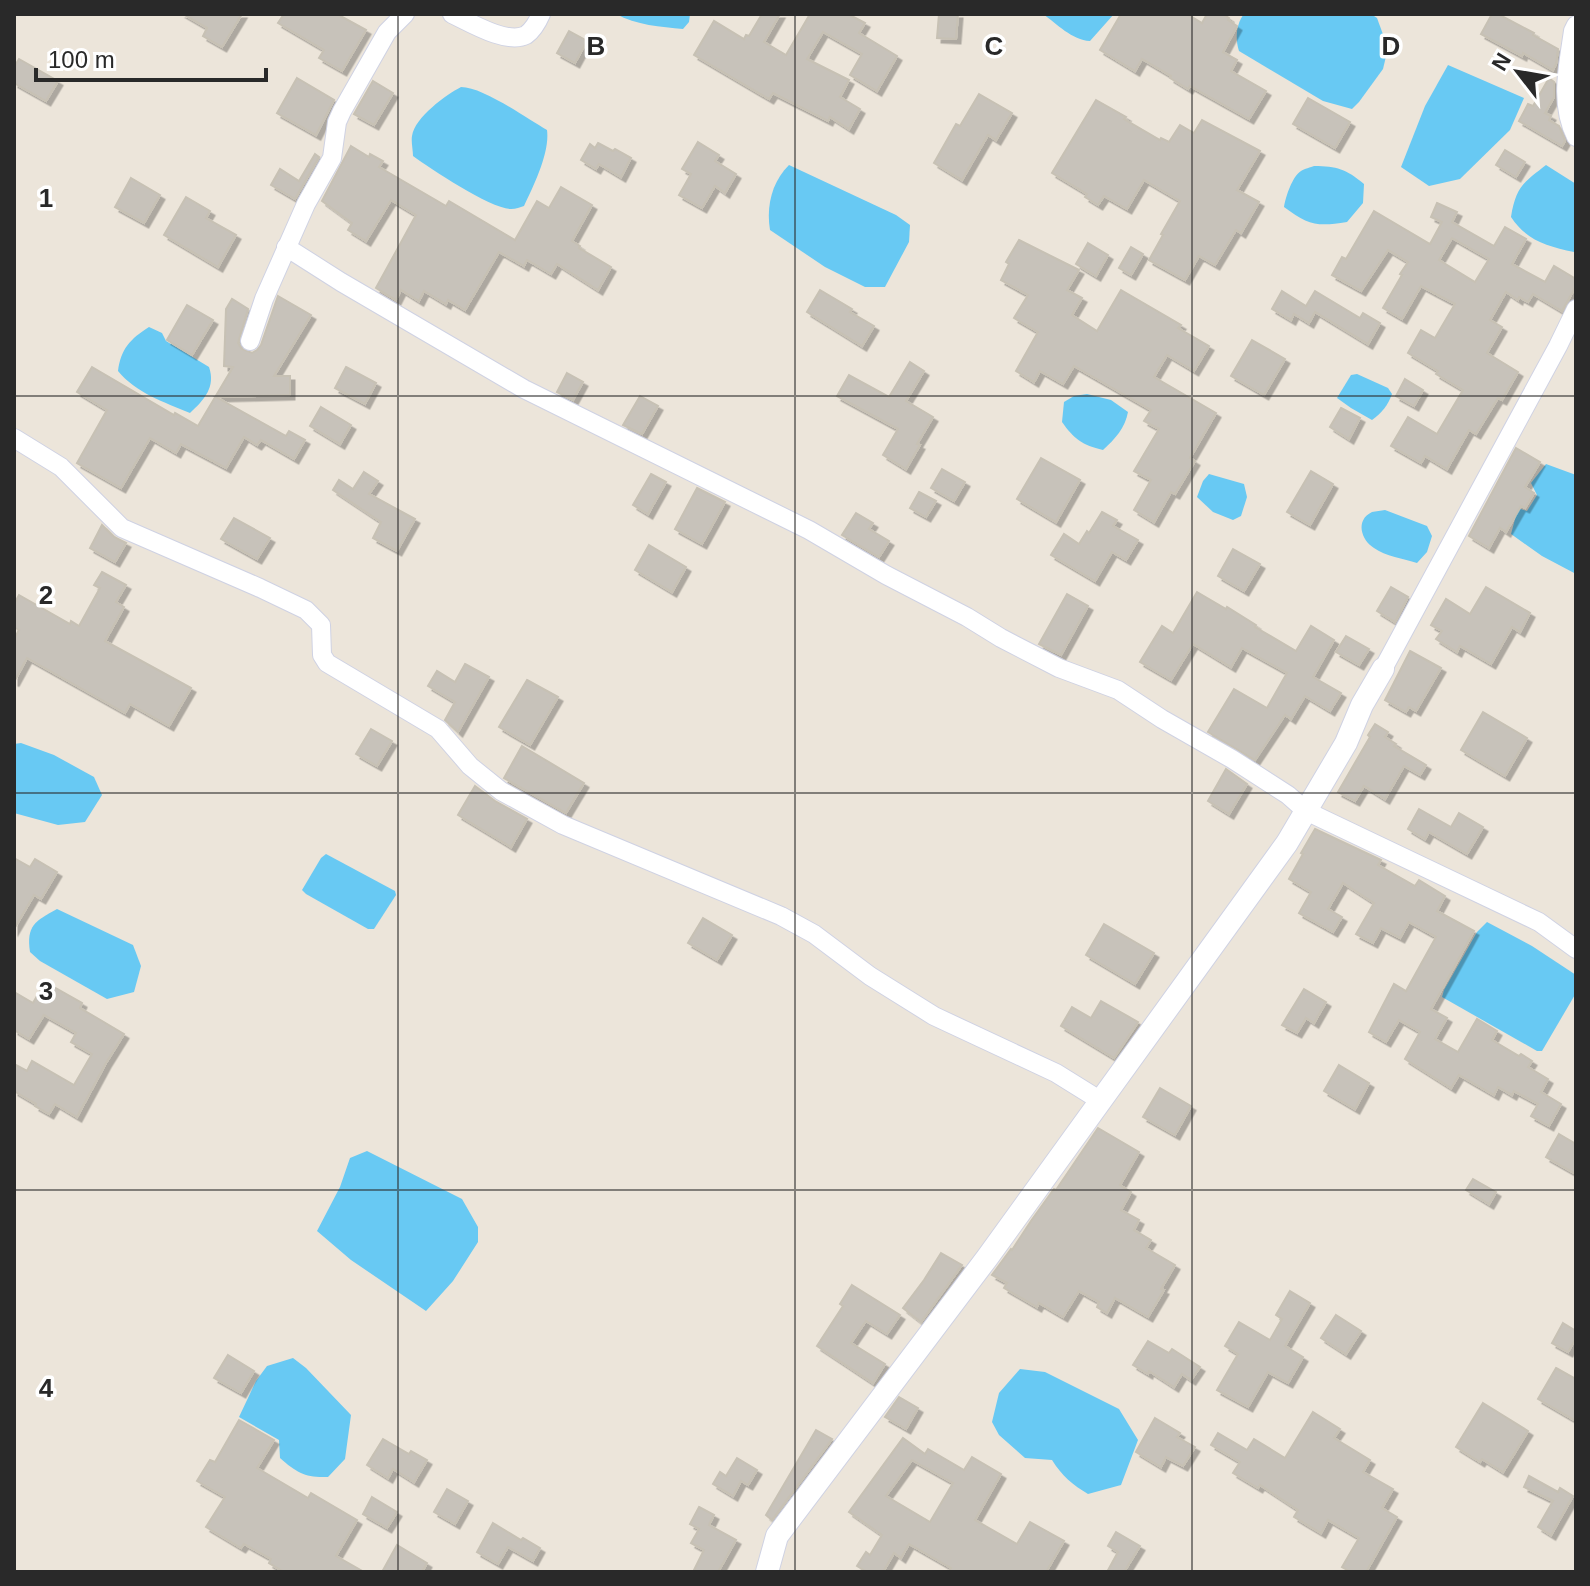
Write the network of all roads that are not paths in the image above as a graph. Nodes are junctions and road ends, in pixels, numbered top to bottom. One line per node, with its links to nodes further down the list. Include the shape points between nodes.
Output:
1 (405, 14): 6 (street, via 387,32 342,111 332,158)
2 (452, 14): 3 (street, via 508,37 525,36)
3 (541, 14)
4 (1576, 25): 5 (street, via 1566,83)
5 (1576, 137)
6 (286, 247): 8 (street); 11 (street, via 524,389 809,530 1059,668 1118,690 1267,781)
7 (1576, 309): 10 (street)
8 (250, 341)
9 (14, 438): 13 (street, via 61,467 122,528 306,610 321,625 327,663 438,729 501,791 563,825 781,916 934,1016 1056,1073)
10 (1383, 669): 11 (street)
11 (1306, 811): 12 (street, via 1539,922); 13 (street)
12 (1576, 949)
13 (1101, 1101): 14 (street, via 777,1536)
14 (767, 1572)

